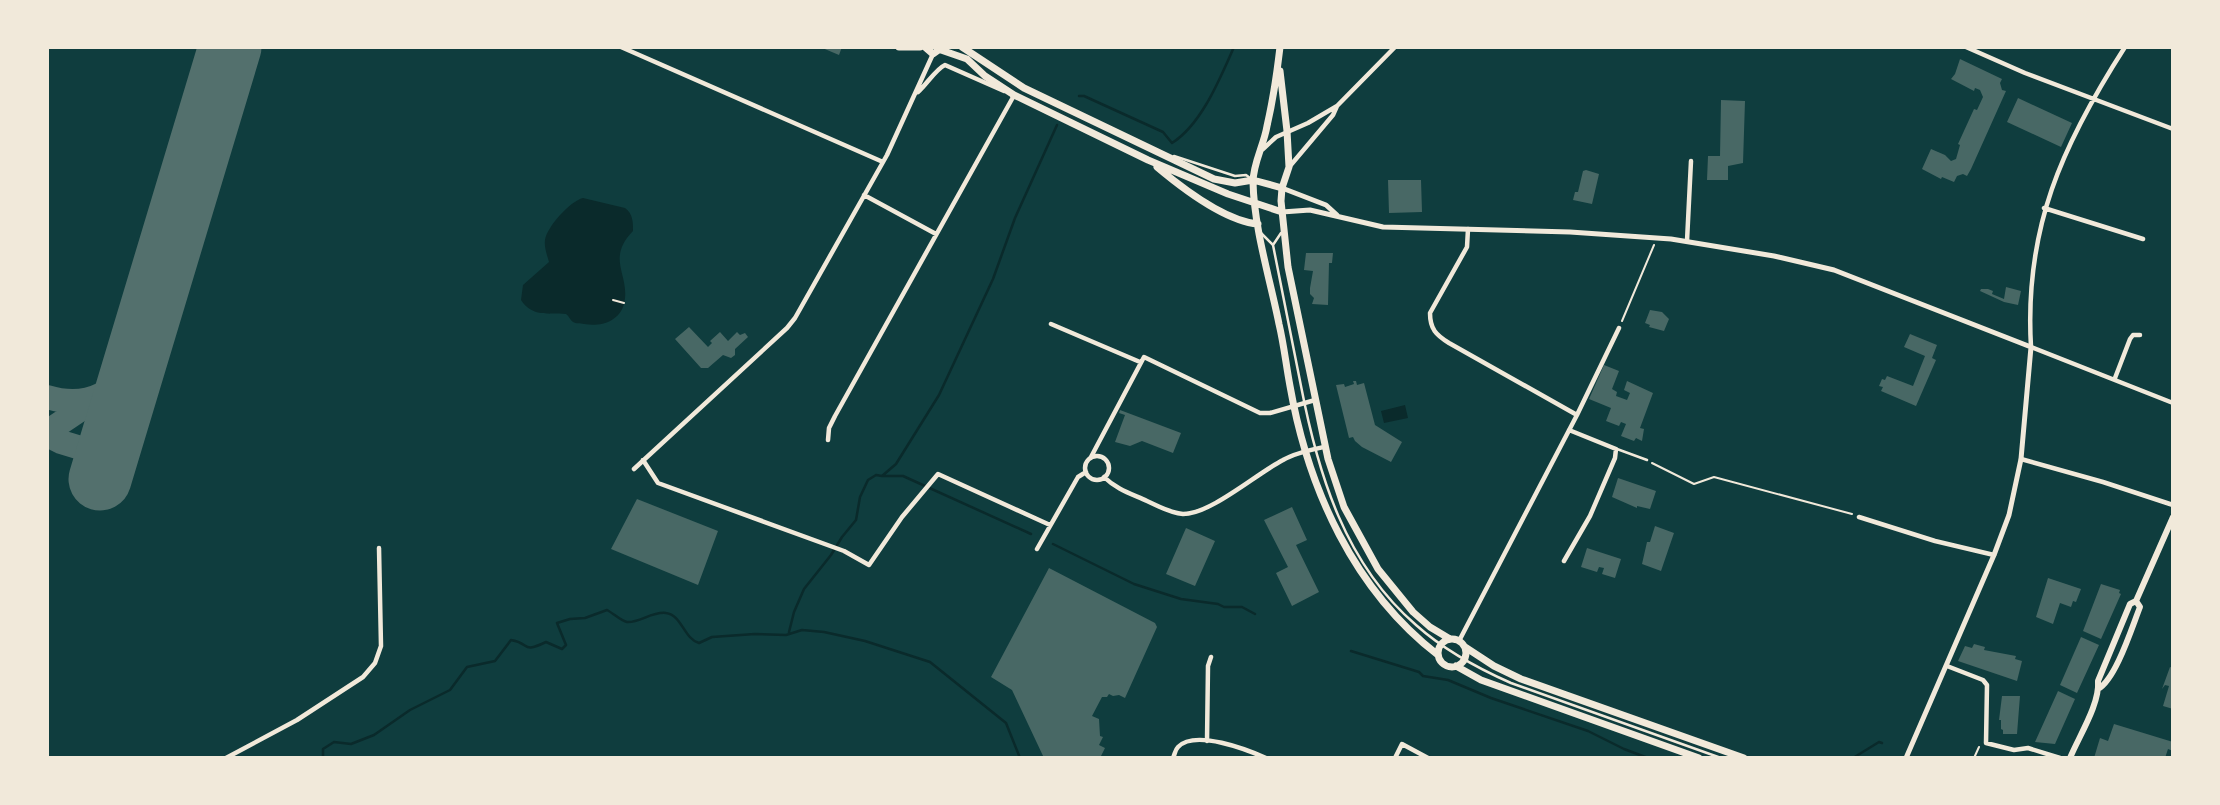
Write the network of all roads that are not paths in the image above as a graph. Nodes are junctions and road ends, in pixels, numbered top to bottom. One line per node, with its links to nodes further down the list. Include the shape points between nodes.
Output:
1 (621, 47): 21 (street)
2 (899, 47): 3 (main road)
3 (923, 47): 10 (main road)
4 (962, 47): 23 (main road, via 1024,88 1214,179)
5 (1280, 47): 11 (main road)
6 (1395, 47): 15 (street)
7 (1966, 47): 14 (street)
8 (2124, 47): 14 (street)
9 (942, 48): 10 (main road); 12 (main road, via 967,59)
10 (933, 54): 13 (street)
11 (1279, 60): 17 (main road); 18 (main road)
12 (1014, 95): 13 (street, via 945,65); 19 (main road); 33 (street)
13 (914, 96): 21 (street)
14 (2092, 99): 16 (street); 27 (street)
15 (1337, 106): 17 (street); 22 (street)
16 (2173, 129)
17 (1287, 131): 18 (street, via 1271,140); 22 (main road)
18 (1258, 156): 23 (main road)
19 (1148, 160): 26 (main road); 30 (main road, via 1188,192)
20 (1691, 161): 35 (street)
21 (883, 162): 25 (street)
22 (1289, 167): 24 (main road)
23 (1253, 180): 24 (main road); 26 (main road)
24 (1282, 188): 28 (main road); 29 (street, via 1326,205)
25 (864, 195): 33 (street); 55 (street, via 788,328)
26 (1255, 203): 28 (main road); 30 (main road)
27 (2044, 208): 34 (street); 40 (street, via 2032,268)
28 (1282, 212): 29 (street, via 1310,210); 31 (main road)
29 (1337, 215): 32 (street, via 1383,227)
30 (1259, 227): 36 (lane); 46 (main road)
31 (1284, 229): 36 (lane); 43 (main road)
32 (1468, 229): 35 (street); 47 (street, via 1467,247 1430,313 1433,330 1449,344)
33 (936, 234): 49 (street, via 835,416)
34 (2143, 239)
35 (1687, 241): 40 (street, via 1834,270)
36 (1273, 245): 45 (lane)
37 (1051, 324): 41 (street)
38 (1619, 328): 47 (street)
39 (2140, 335): 42 (street, via 2130,339)
40 (2031, 347): 42 (street); 54 (street)
41 (1140, 362): 46 (street, via 1144,356 1260,413); 53 (street)
42 (2115, 378): 44 (street)
43 (1315, 400): 45 (street); 50 (main road)
44 (2173, 402)
45 (1304, 403): 46 (street); 52 (lane)
46 (1295, 406): 52 (main road)
47 (1577, 415): 48 (street)
48 (1569, 430): 51 (street); 69 (street)
49 (828, 440)
50 (1324, 447): 52 (street); 68 (main road, via 1343,507 1372,560 1413,612)
51 (1616, 449): 56 (lane); 67 (street, via 1590,516)
52 (1311, 450): 59 (street, via 1281,461 1208,506 1186,514 1128,493); 70 (lane, via 1337,515 1362,561 1402,612); 72 (main road, via 1329,514 1351,557 1393,613)
53 (1091, 457): 58 (street); 59 (street, via 1108,462)
54 (2021, 459): 60 (street); 66 (street, via 2009,515)
55 (643, 460): 57 (street); 63 (street, via 658,483 844,551 869,565 939,474)
56 (1647, 460)
57 (634, 469)
58 (1086, 472): 59 (street, via 1095,480); 63 (street, via 1078,477)
59 (1104, 477)
60 (2173, 505)
61 (1859, 517): 66 (street)
62 (2173, 517): 88 (main road, via 2136,601 2130,604)
63 (1050, 525): 65 (street)
64 (379, 548): 78 (street, via 381,646 375,663 363,677 297,720)
65 (1037, 549)
66 (1994, 555): 76 (street)
67 (1564, 561)
68 (1450, 639): 69 (main road); 70 (main road)
69 (1459, 641): 71 (main road)
70 (1441, 645): 72 (main road); 74 (lane)
71 (1465, 648): 74 (main road); 85 (main road, via 1521,679)
72 (1438, 655): 75 (main road, via 1443,664)
73 (1211, 657): 77 (street)
74 (1464, 660): 75 (main road); 84 (lane, via 1511,683)
75 (1456, 666): 83 (main road, via 1481,680)
76 (1947, 666): 86 (street); 87 (street, via 1987,685 1986,743)
77 (1207, 741): 79 (street, via 1191,740 1178,747); 80 (street, via 1233,744)
78 (226, 758)
79 (1173, 758)
80 (1266, 758)
81 (1395, 758): 82 (street, via 1402,744)
82 (1428, 758)
83 (1699, 758)
84 (1721, 758)
85 (1744, 758)
86 (1906, 758)
87 (2060, 758)
88 (2070, 758)

